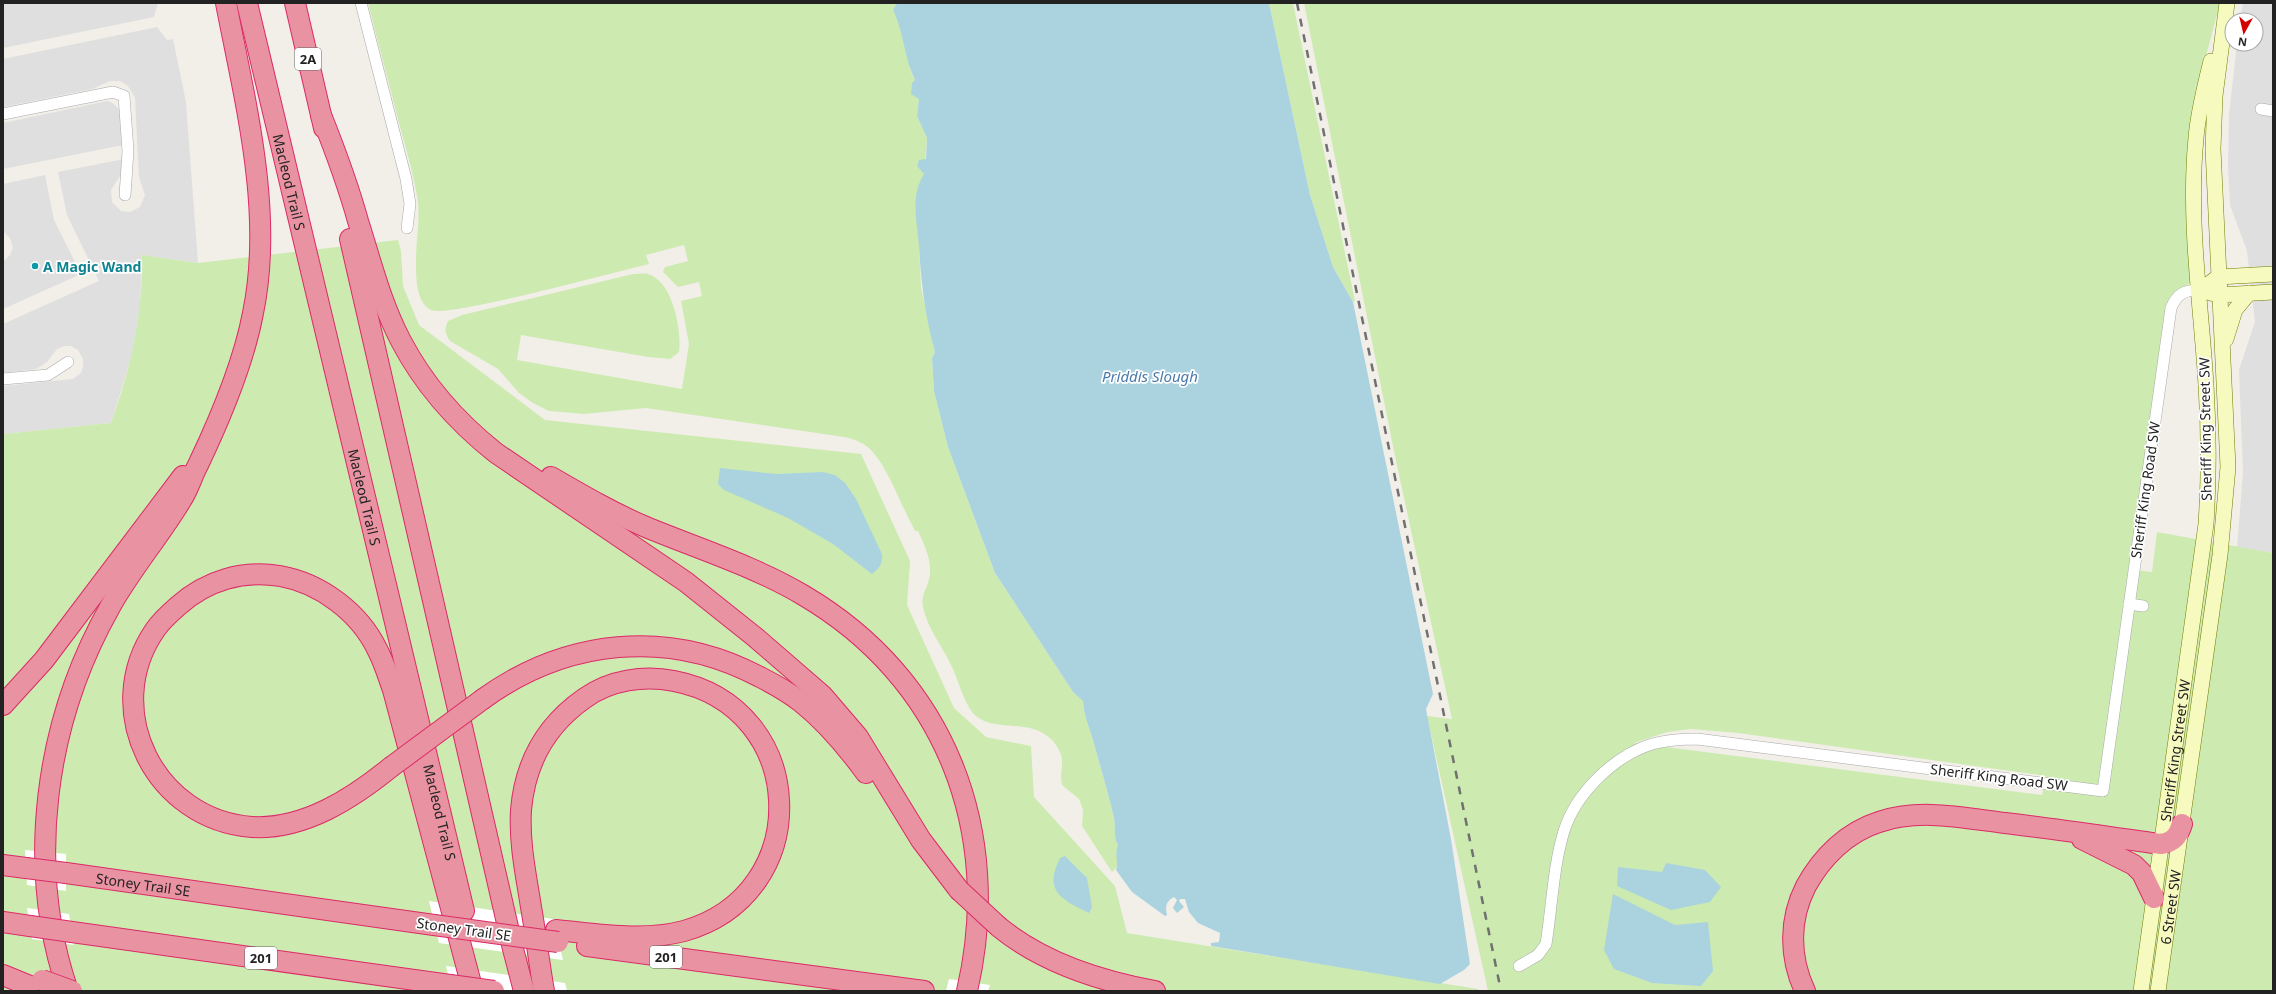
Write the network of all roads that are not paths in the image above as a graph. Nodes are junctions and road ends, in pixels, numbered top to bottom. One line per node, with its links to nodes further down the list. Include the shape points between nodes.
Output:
1 (226, 3): 22 (highway, via 252,137 258,184 260,244 253,314)
2 (247, 3): 41 (highway, Macleod Trail S)
3 (295, 3): 9 (highway, 2A)
4 (361, 3): 11 (street, via 406,180 410,204)
5 (2226, 8): 13 (main road, Sheriff King Street SW, via 2215,96 2213,149); 14 (main road, Sheriff King Street SW, via 2203,93 2196,136 2193,202)
6 (2261, 109): 7 (street)
7 (2273, 111)
8 (3, 114): 10 (street, via 113,92 124,96 128,151)
9 (321, 116): 21 (highway, via 349,191 384,304 406,350); 43 (highway)
10 (124, 195)
11 (407, 228)
12 (2273, 274): 13 (main road)
13 (2218, 277): 14 (main road); 17 (main road, Sheriff King Street SW)
14 (2199, 290): 17 (main road); 23 (street, Sheriff King Road SW, via 2188,290 2180,294 2171,308); 28 (main road, Sheriff King Street SW, via 2206,384 2209,480 2200,568)
15 (2273, 292): 16 (main road)
16 (2249, 293): 17 (main road); 18 (main road, via 2231,318)
17 (2219, 295): 18 (main road, Sheriff King Street SW)
18 (2222, 361): 26 (main road, Sheriff King Street SW, via 2228,467 2226,505)
19 (68, 362): 20 (street, via 48,375)
20 (3, 379)
21 (427, 382): 30 (highway, via 456,418 496,453 686,582 822,695 858,737 921,840); 46 (highway, via 498,443 591,500 646,527 758,572 808,598 861,637 898,675 944,744 961,785 970,818 977,862 979,905 975,954)
22 (221, 410): 25 (highway, via 182,478 44,660); 38 (highway, via 185,495 126,580 93,638 80,667 60,729 48,796 45,854 55,943)
23 (2129, 604): 24 (street); 35 (street, Sheriff King Road SW, via 2103,791 1705,740 1674,740 1652,745 1616,763 1590,788 1572,812 1562,840 1546,944 1538,955)
24 (2143, 606)
25 (3, 705)
26 (2182, 824): 28 (highway, via 2175,838); 50 (main road, 6 Street SW)
27 (2048, 828): 28 (highway); 31 (highway, via 2094,844 2134,865 2142,873); 48 (highway, via 1952,817 1908,815 1879,822 1843,840 1812,876 1798,902 1792,937)
28 (2161, 844): 31 (main road, 6 Street SW)
29 (3, 864): 33 (highway, Stoney Trail SE / 201, bridge, via 434,925)
30 (955, 886): 40 (highway, bridge, via 915,845 851,752 828,726 801,702 778,686 736,664 696,652 661,646 597,650 540,666 483,699 391,768 353,797 289,823 253,827 232,824 196,809 166,787 156,773 136,727 134,709 140,660 155,629 184,600 205,587 241,574 262,574 300,580 325,593 351,614 376,647 393,690); 47 (highway, bridge, via 999,927 1029,948 1081,972)
31 (2154, 898): 49 (main road, 6 Street SW)
32 (3, 922): 42 (highway, 201, bridge)
33 (557, 936): 44 (highway, via 642,937 685,930 722,914 740,900 755,881 776,838 780,814 779,794 776,774 767,750 755,730 729,703 687,683 642,678 617,683 592,693 573,706 537,748 526,777 521,810 525,876); 45 (highway, Stoney Trail SE / 201)
34 (3, 966): 37 (highway)
35 (1519, 966)
36 (3, 975): 37 (highway)
37 (42, 985): 39 (highway, bridge)
38 (68, 991)
39 (72, 991)
40 (473, 991)
41 (483, 991)
42 (494, 991)
43 (524, 991)
44 (544, 991)
45 (924, 991)
46 (967, 991)
47 (1155, 991)
48 (1805, 991)
49 (2141, 991)
50 (2158, 991)

